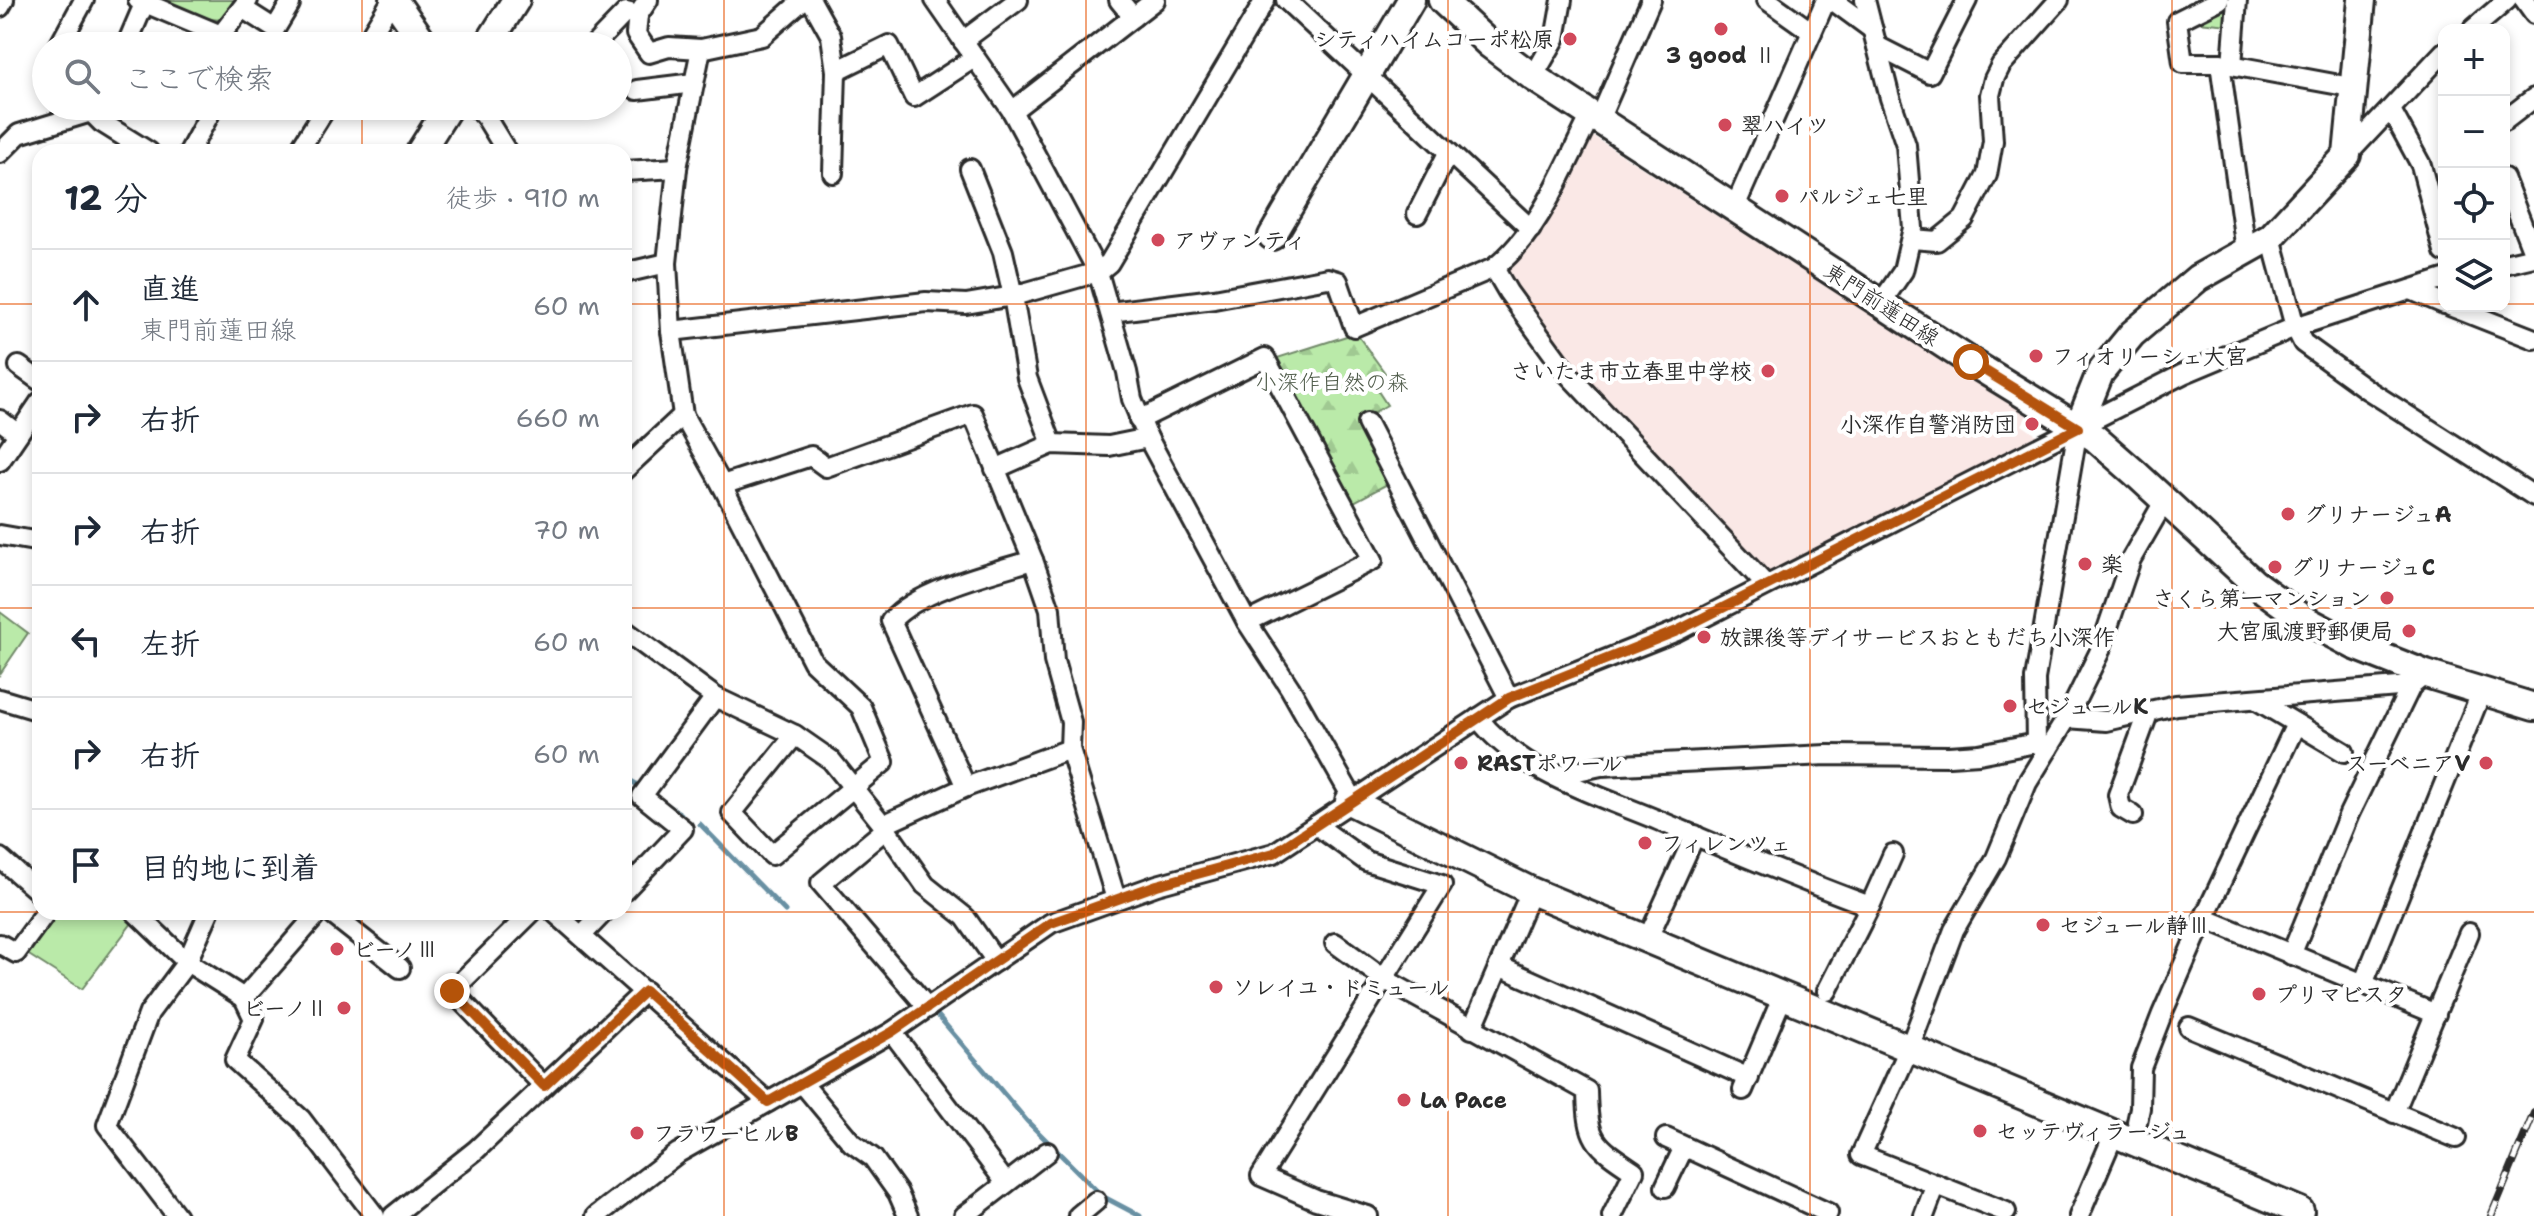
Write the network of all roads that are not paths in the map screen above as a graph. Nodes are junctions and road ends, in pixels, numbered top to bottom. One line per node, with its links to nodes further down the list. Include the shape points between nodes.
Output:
1 (4, 0): 30 (street)
2 (84, 0): 35 (street)
3 (393, 0): 39 (street); 40 (street)
4 (516, 0): 41 (street)
5 (803, 0): 46 (street, via 762,36)
6 (811, 0): 50 (street, via 831,36)
7 (935, 0): 45 (street)
8 (1018, 0): 45 (street)
9 (1119, 0): 33 (street)
10 (1155, 0): 33 (street)
11 (1265, 0): 93 (street, via 1109,263)
12 (1286, 0): 52 (street)
13 (1411, 0): 52 (street)
14 (1442, 0): 51 (street, 東門前蓮田線)
15 (1562, 0): 51 (street, via 1555,39)
16 (1651, 0): 60 (street)
17 (1767, 0): 43 (street)
18 (1829, 0): 43 (street); 44 (street)
19 (1865, 0): 44 (street)
20 (1967, 0): 44 (street, via 1930,73)
21 (2059, 0): 85 (street, via 1994,79 1987,175 1964,219 1937,241)
22 (2219, 0): 49 (street, via 2177,21 2183,63)
23 (2237, 0): 49 (street)
24 (2362, 0): 54 (street)
25 (2507, 0): 34 (street)
26 (2524, 0): 32 (street)
27 (141, 2): 36 (street); 37 (street)
28 (245, 4): 29 (street, via 275,29); 38 (street)
29 (290, 4)
30 (0, 7)
31 (643, 7): 42 (street, via 626,12); 46 (street, via 636,34 649,53 669,47)
32 (2534, 14)
33 (1133, 17): 58 (street)
34 (2479, 24)
35 (67, 32)
36 (131, 32)
37 (202, 32)
38 (226, 32)
39 (373, 32)
40 (416, 32)
41 (496, 32)
42 (607, 32)
43 (1812, 32): 80 (street)
44 (1875, 38): 85 (street, via 1906,145)
45 (963, 41): 47 (street)
46 (701, 49): 53 (street)
47 (974, 58): 50 (street, via 914,97 889,45); 58 (street)
48 (2438, 59): 57 (street)
49 (2226, 64): 54 (street); 87 (street)
50 (836, 71): 78 (street)
51 (1533, 77): 60 (street, 東門前蓮田線)
52 (1367, 78): 73 (street); 83 (street)
53 (694, 83): 55 (street); 75 (street)
54 (2356, 88): 74 (street)
55 (637, 90)
56 (2534, 98): 59 (street)
57 (2391, 110): 74 (street); 86 (street, via 2421,165)
58 (1012, 111): 93 (street)
59 (2510, 116)
60 (1595, 117): 80 (street, 東門前蓮田線); 82 (street)
61 (60, 120): 72 (street, via 19,134)
62 (100, 120): 67 (street)
63 (206, 120): 68 (street)
64 (318, 120): 69 (street)
65 (440, 120): 70 (street)
66 (492, 120): 71 (street)
67 (136, 144)
68 (193, 144)
69 (303, 144)
70 (425, 144)
71 (503, 144)
72 (0, 153)
73 (1448, 153): 81 (street); 82 (street)
74 (2347, 155): 84 (street)
75 (677, 168): 77 (street); 90 (street)
76 (970, 169): 96 (street, via 1003,252)
77 (632, 171)
78 (833, 173)
79 (2510, 194): 88 (street)
80 (1734, 209): 98 (street, 東門前蓮田線)
81 (1417, 214)
82 (1531, 229): 91 (street)
83 (1272, 236)
84 (2271, 237): 87 (street); 101 (street)
85 (1912, 239): 98 (street, via 1903,271)
86 (2441, 240)
87 (2246, 251): 111 (street, via 2198,278 2132,334 2100,373)
88 (2534, 256): 89 (street)
89 (2510, 262)
90 (667, 263): 92 (street); 102 (street)
91 (1494, 268): 99 (street, via 1354,327 1338,281 1328,278); 124 (street, via 1567,373)
92 (632, 271)
93 (1098, 272): 96 (street); 99 (street)
94 (2438, 281): 95 (street)
95 (2411, 290): 97 (street); 101 (street)
96 (1013, 296): 102 (street); 114 (street, via 1027,378)
97 (2438, 301)
98 (1881, 303): 111 (street, 東門前蓮田線)
99 (1110, 312): 109 (street)
100 (2465, 312): 103 (street)
101 (2295, 327): 111 (street, via 2183,374); 119 (street, via 2303,343 2368,390)
102 (671, 331): 107 (street)
103 (2534, 339)
104 (19, 366): 105 (street)
105 (32, 375)
106 (32, 414): 112 (street)
107 (683, 415): 116 (street); 118 (street)
108 (0, 420): 112 (street)
109 (1139, 420): 113 (street); 125 (street, via 1265,358 1373,560)
110 (1367, 423): 130 (street)
111 (2078, 428): 120 (street, 東門前蓮田線); 124 (street); 140 (street, via 2035,679)
112 (18, 434): 115 (street)
113 (1148, 438): 114 (street, via 1109,446); 125 (street)
114 (1052, 444): 117 (street)
115 (0, 461)
116 (632, 463)
117 (995, 469): 118 (street, via 973,414 826,467 811,456); 123 (street)
118 (722, 485): 144 (street, via 813,662 861,707 884,762)
119 (2534, 496)
120 (2165, 500): 127 (street, 東門前蓮田線, via 2254,583 2302,618); 137 (street, via 2131,559 2099,653)
121 (0, 535): 122 (street)
122 (32, 541)
123 (1033, 560): 141 (street, via 1050,609 1054,661 1071,722); 145 (street, via 968,580 903,608 891,621)
124 (1766, 585): 130 (street, via 1677,631)
125 (1247, 622): 146 (street)
126 (632, 636): 129 (street)
127 (2419, 680): 128 (street, 東門前蓮田線); 132 (street); 172 (street, via 2349,814)
128 (2481, 693): 133 (street, 東門前蓮田線); 178 (street)
129 (715, 697): 139 (street); 153 (street, via 642,796 683,829)
130 (1509, 698): 136 (street)
131 (0, 699): 134 (street)
132 (2255, 699): 135 (street); 138 (street)
133 (2534, 707)
134 (32, 709)
135 (2149, 711): 137 (street, via 2106,721); 147 (street, via 2118,795 2121,808)
136 (1478, 718): 143 (street, via 1493,737); 146 (street)
137 (2067, 718): 140 (street)
138 (2296, 724): 142 (street); 158 (street)
139 (795, 735): 144 (street, via 831,760); 144 (street, via 732,813 772,855)
140 (2042, 746): 143 (street, via 1979,754 1616,765); 188 (street, via 1996,858 1954,930)
141 (1070, 749): 145 (street); 156 (street)
142 (2344, 752)
143 (1554, 776): 150 (street)
144 (853, 787): 149 (street)
145 (966, 787): 149 (street)
146 (1351, 800): 148 (street); 155 (street)
147 (2133, 815)
148 (1316, 825): 156 (street, via 1274,853); 177 (street, via 1366,861 1442,885)
149 (884, 827): 173 (street, via 925,885 965,917); 183 (street, via 821,883)
150 (1695, 835): 157 (street); 169 (street)
151 (1893, 854): 157 (street)
152 (0, 858): 154 (street)
153 (632, 883)
154 (32, 886)
155 (1531, 891): 169 (street); 175 (street)
156 (1116, 899): 173 (street, via 1051,923)
157 (1870, 906): 180 (street)
158 (2204, 918): 172 (street); 193 (street, via 2141,1068 2140,1108)
159 (40, 920): 171 (street, via 16,953)
160 (143, 920): 174 (street)
161 (205, 920): 174 (street)
162 (312, 920): 181 (street)
163 (339, 920): 176 (street)
164 (524, 920): 190 (street, via 452,991)
165 (564, 920): 168 (street)
166 (596, 920): 168 (street)
167 (2469, 933): 184 (street)
168 (582, 935): 179 (street)
169 (1647, 940): 182 (street)
170 (1335, 943): 177 (street)
171 (0, 944)
172 (2291, 955): 178 (street)
173 (996, 961): 183 (street)
174 (187, 962): 181 (street); 204 (street, via 149,1013 107,1125)
175 (1499, 966): 182 (street, via 1746,1084); 186 (street)
176 (400, 968)
177 (1384, 979): 186 (street); 211 (street, via 1261,1176)
178 (2363, 984): 184 (street)
179 (645, 991): 190 (street); 191 (street)
180 (1827, 991)
181 (244, 998): 205 (street, via 254,1019 235,1060 301,1119)
182 (1782, 998): 188 (street)
183 (928, 1008): 187 (street)
184 (2436, 1014): 192 (street)
185 (2189, 1027): 192 (street)
186 (1472, 1029): 212 (street, via 1587,1091 1593,1137 1634,1171)
187 (892, 1032): 189 (street); 198 (street)
188 (1909, 1049): 193 (street); 199 (street, via 1861,1155)
189 (803, 1084): 191 (street); 208 (street, via 852,1143 873,1158)
190 (544, 1086): 206 (street, via 476,1150)
191 (768, 1102): 207 (street, via 678,1153)
192 (2394, 1113): 195 (street)
193 (2126, 1128): 202 (street); 215 (street)
194 (1666, 1138): 196 (street)
195 (2456, 1138)
196 (1684, 1147): 200 (street); 213 (street)
197 (1047, 1152): 198 (street)
198 (1006, 1183): 209 (street)
199 (1936, 1184): 203 (street); 214 (street)
200 (1665, 1187)
201 (1096, 1201): 210 (street)
202 (2300, 1211)
203 (2009, 1215)
204 (177, 1216)
205 (375, 1216)
206 (393, 1216)
207 (596, 1216)
208 (908, 1216)
209 (964, 1216)
210 (1078, 1216)
211 (1368, 1216)
212 (1612, 1216)
213 (1826, 1216)
214 (1924, 1216)
215 (2079, 1216)

